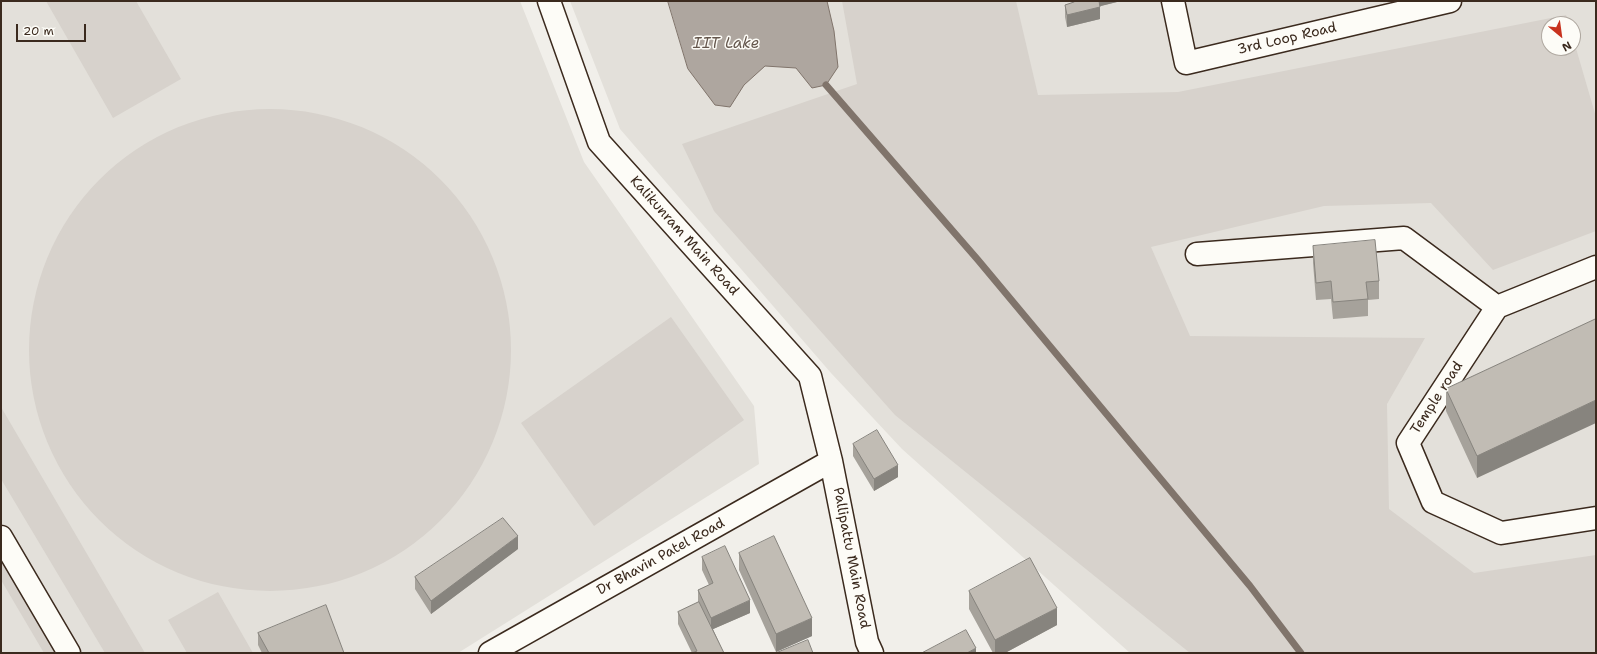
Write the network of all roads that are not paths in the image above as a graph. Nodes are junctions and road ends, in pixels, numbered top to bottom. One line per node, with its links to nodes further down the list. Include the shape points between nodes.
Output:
1 (549, 1): 7 (street, Kalikunram Main Road, via 599,142 810,376)
2 (1173, 1): 3 (street, 3rd Loop Road, via 1186,63)
3 (1450, 1)
4 (1197, 254): 6 (street, via 1404,238)
5 (1596, 267): 6 (street)
6 (1497, 307): 8 (street, Temple road, via 1408,444 1434,502 1501,533)
7 (831, 461): 11 (street, Dr Bhavin Patel Road); 12 (street, Pallipattu Main Road, via 867,642)
8 (1596, 518)
9 (1, 537): 10 (street)
10 (69, 653)
11 (490, 653)
12 (872, 653)

